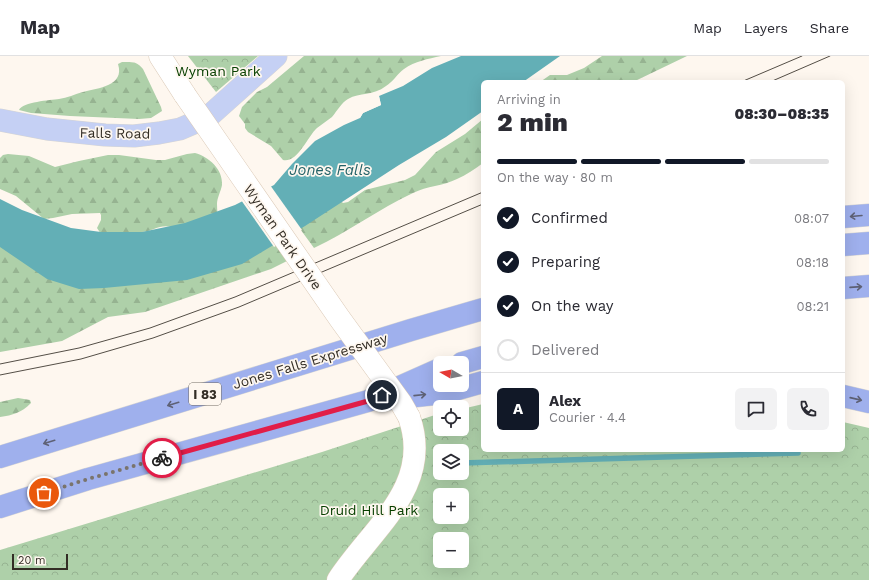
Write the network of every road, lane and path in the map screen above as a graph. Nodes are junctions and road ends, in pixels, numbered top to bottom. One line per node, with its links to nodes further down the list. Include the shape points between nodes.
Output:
1 (160, 56): 22 (street, Wyman Park Drive, bridge, via 409,417 413,429 415,454 413,470 407,485 384,522)
2 (276, 56): 3 (main road, Falls Road, via 208,117 180,129 134,136 106,135 47,129)
3 (0, 120)
4 (869, 215): 5 (highway, one-way to 5)
5 (845, 217)
6 (869, 243): 7 (highway)
7 (845, 245)
8 (869, 286): 9 (highway, one-way to 8)
9 (845, 288)
10 (481, 293): 12 (highway)
11 (481, 310): 12 (highway, Jones Falls Expressway / I 83)
12 (411, 330): 20 (highway, Jones Falls Expressway / I 83, one-way to 20)
13 (481, 358): 14 (highway)
14 (469, 361)
15 (433, 372): 18 (highway)
16 (481, 383): 18 (highway, one-way to 16, via 444,393)
17 (845, 396): 19 (highway, one-way to 19)
18 (368, 401): 21 (highway, via 88,479)
19 (869, 402)
20 (0, 457)
21 (0, 507)
22 (338, 580)

